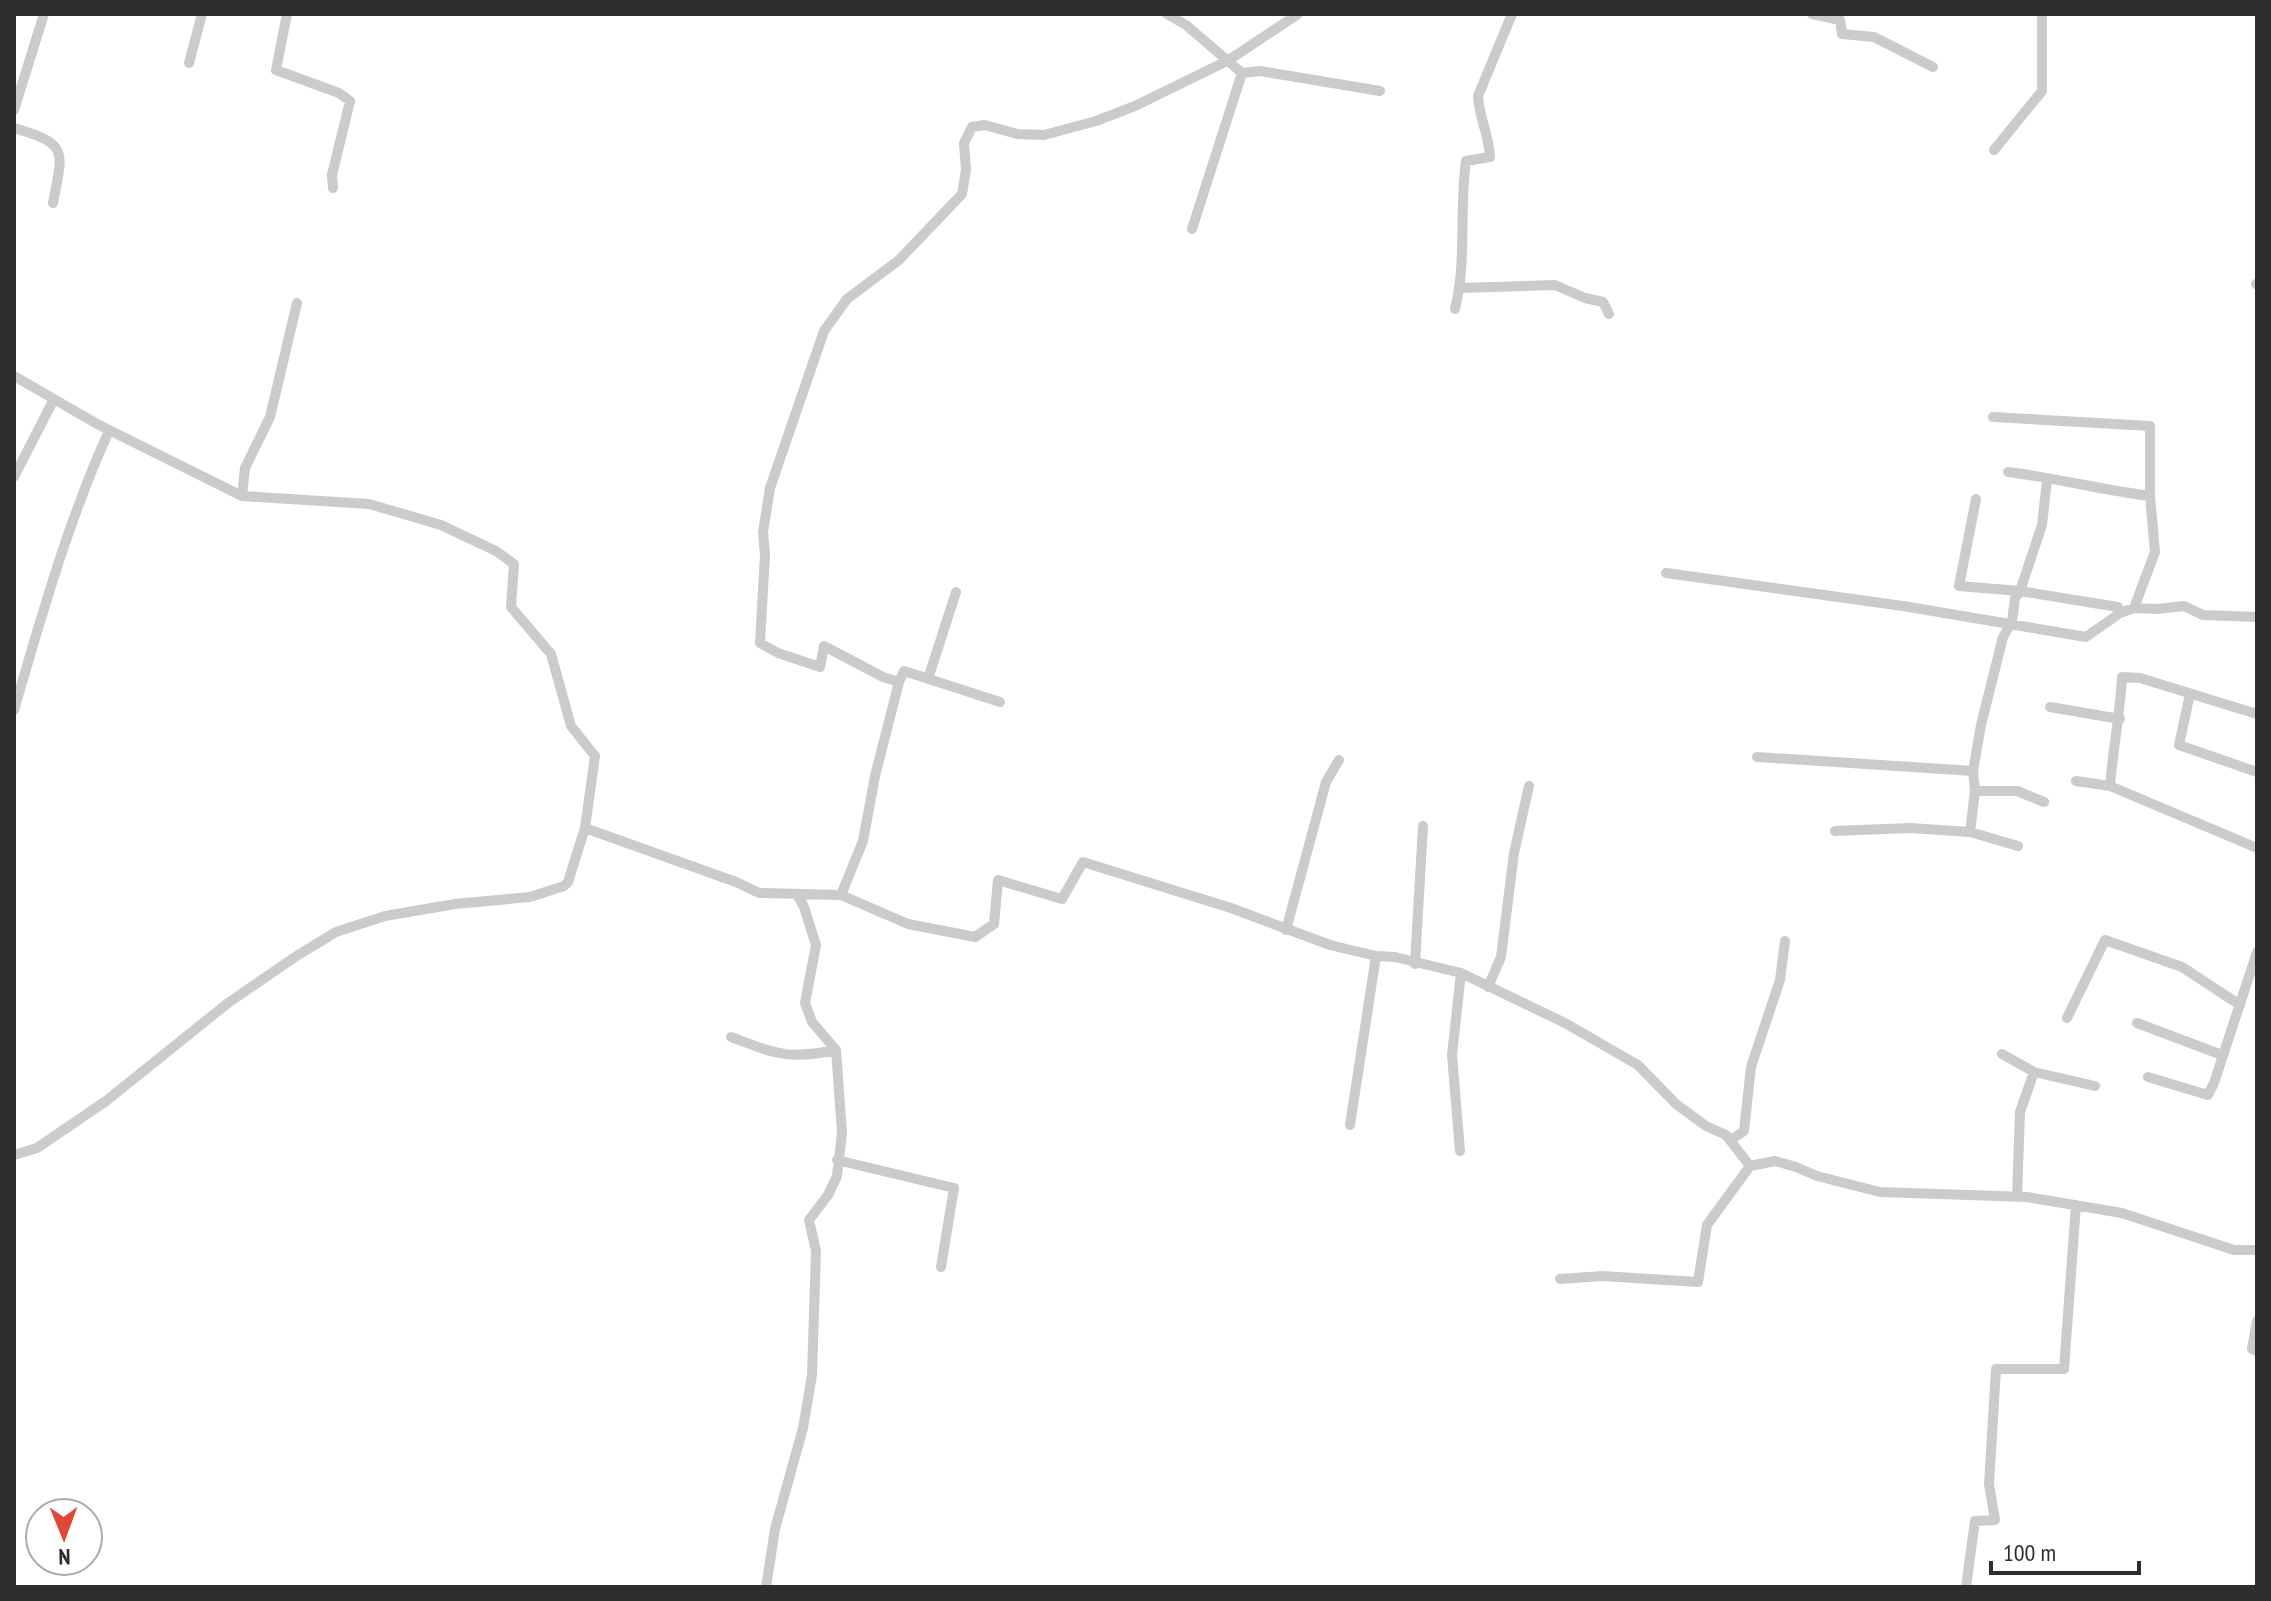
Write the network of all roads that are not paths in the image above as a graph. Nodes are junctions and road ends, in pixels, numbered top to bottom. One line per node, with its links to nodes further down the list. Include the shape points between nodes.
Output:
1 (44, 14): 13 (street)
2 (202, 14): 10 (street)
3 (287, 14): 18 (street, via 276,70 350,101)
4 (1167, 14): 9 (street)
5 (1298, 14): 9 (street)
6 (1512, 14): 21 (street, via 1478,96 1490,157 1466,161)
7 (1812, 14): 11 (street, via 1840,20 1842,34 1874,37)
8 (2042, 14): 17 (street, via 2042,91)
9 (1229, 60): 12 (street); 43 (street, via 1135,106 1044,135 972,127 964,143 962,194 899,260 847,299 824,331 770,488 763,532 760,643 820,667 824,646)
10 (189, 63)
11 (1933, 67)
12 (1242, 73): 14 (street, via 1260,71); 20 (street)
13 (19, 83): 15 (street)
14 (1380, 91)
15 (14, 110)
16 (14, 128): 19 (street, via 54,143 60,168)
17 (1994, 150)
18 (333, 188)
19 (53, 203)
20 (1192, 229)
21 (1461, 288): 23 (street); 24 (street, via 1555,285 1603,302)
22 (297, 303): 32 (street, via 270,417 245,468)
23 (1455, 309)
24 (1609, 314)
25 (14, 376): 26 (street)
26 (54, 399): 28 (street); 30 (street)
27 (1993, 417): 33 (street, via 2150,426)
28 (109, 431): 32 (street); 47 (street, via 64,542)
29 (2008, 472): 31 (street)
30 (14, 477)
31 (2047, 480): 33 (street); 36 (street, via 2042,525)
32 (242, 496): 60 (street, via 369,504 441,525 514,564 511,607 551,654 571,726 595,756)
33 (2150, 496): 38 (street, via 2155,552)
34 (1976, 499): 36 (street, via 1959,586)
35 (1666, 573): 41 (street)
36 (2020, 591): 39 (street, via 2118,607); 41 (street)
37 (956, 592): 42 (street)
38 (2134, 608): 39 (street); 40 (street, via 2184,606 2203,615)
39 (2120, 613): 41 (street, via 2086,637)
40 (2257, 617)
41 (2009, 626): 52 (street)
42 (928, 679): 43 (street, via 904,671); 45 (street)
43 (899, 682): 65 (street, via 863,841)
44 (2190, 694): 48 (street); 49 (street, via 2122,677); 53 (street, via 2179,745)
45 (1000, 702)
46 (2050, 707): 49 (street)
47 (14, 710)
48 (2257, 714)
49 (2120, 719): 56 (street)
50 (1757, 757): 52 (street)
51 (1339, 760): 67 (street, via 1326,782)
52 (1973, 771): 57 (street)
53 (2257, 772)
54 (2076, 781): 56 (street)
55 (1529, 786): 73 (street, via 1501,957)
56 (2110, 786): 64 (street)
57 (1975, 791): 58 (street, via 2017,791); 62 (street)
58 (2044, 802)
59 (1423, 826): 71 (street)
60 (585, 828): 66 (street, via 759,893); 87 (street, via 564,886 530,897 385,916 336,932 228,1003 106,1101 37,1148)
61 (1835, 831): 62 (street)
62 (1970, 832): 63 (street)
63 (2018, 846)
64 (2257, 848)
65 (841, 895): 66 (street); 67 (street, via 908,924 975,937 994,924 998,880 1062,899 1083,862)
66 (798, 896): 78 (street, via 816,945 807,1012)
67 (1286, 930): 70 (street)
68 (1785, 941): 85 (street, via 1780,980 1751,1067 1744,1131)
69 (2257, 952): 74 (street)
70 (1376, 956): 71 (street); 84 (street)
71 (1415, 964): 72 (street)
72 (1461, 973): 73 (street); 86 (street, via 1452,1055)
73 (1488, 987): 85 (street, via 1638,1065 1676,1104)
74 (2240, 1005): 75 (street, via 2182,967 2105,940); 80 (street)
75 (2067, 1018)
76 (2137, 1023): 80 (street)
77 (731, 1037): 78 (street, via 784,1055)
78 (836, 1050): 88 (street, via 842,1133)
79 (2002, 1054): 81 (street)
80 (2222, 1055): 82 (street, via 2208,1095)
81 (2034, 1072): 83 (street); 90 (street, via 2020,1112)
82 (2148, 1077)
83 (2095, 1086)
84 (1350, 1125)
85 (1731, 1140): 89 (street)
86 (1460, 1151)
87 (14, 1155)
88 (837, 1160): 93 (street, via 954,1188); 97 (street, via 837,1176 809,1220 816,1251 812,1375)
89 (1750, 1166): 90 (street, via 1775,1161 1880,1192); 94 (street, via 1707,1225 1698,1282)
90 (2017, 1197): 91 (street)
91 (2076, 1205): 92 (street, via 2122,1213 2234,1250); 98 (street, via 2064,1369 1996,1369 1989,1484 1995,1520 1975,1521)
92 (2257, 1250)
93 (941, 1267)
94 (1560, 1279)
95 (2257, 1321): 96 (street, via 2252,1349)
96 (2257, 1351)
97 (766, 1587)
98 (1966, 1587)

